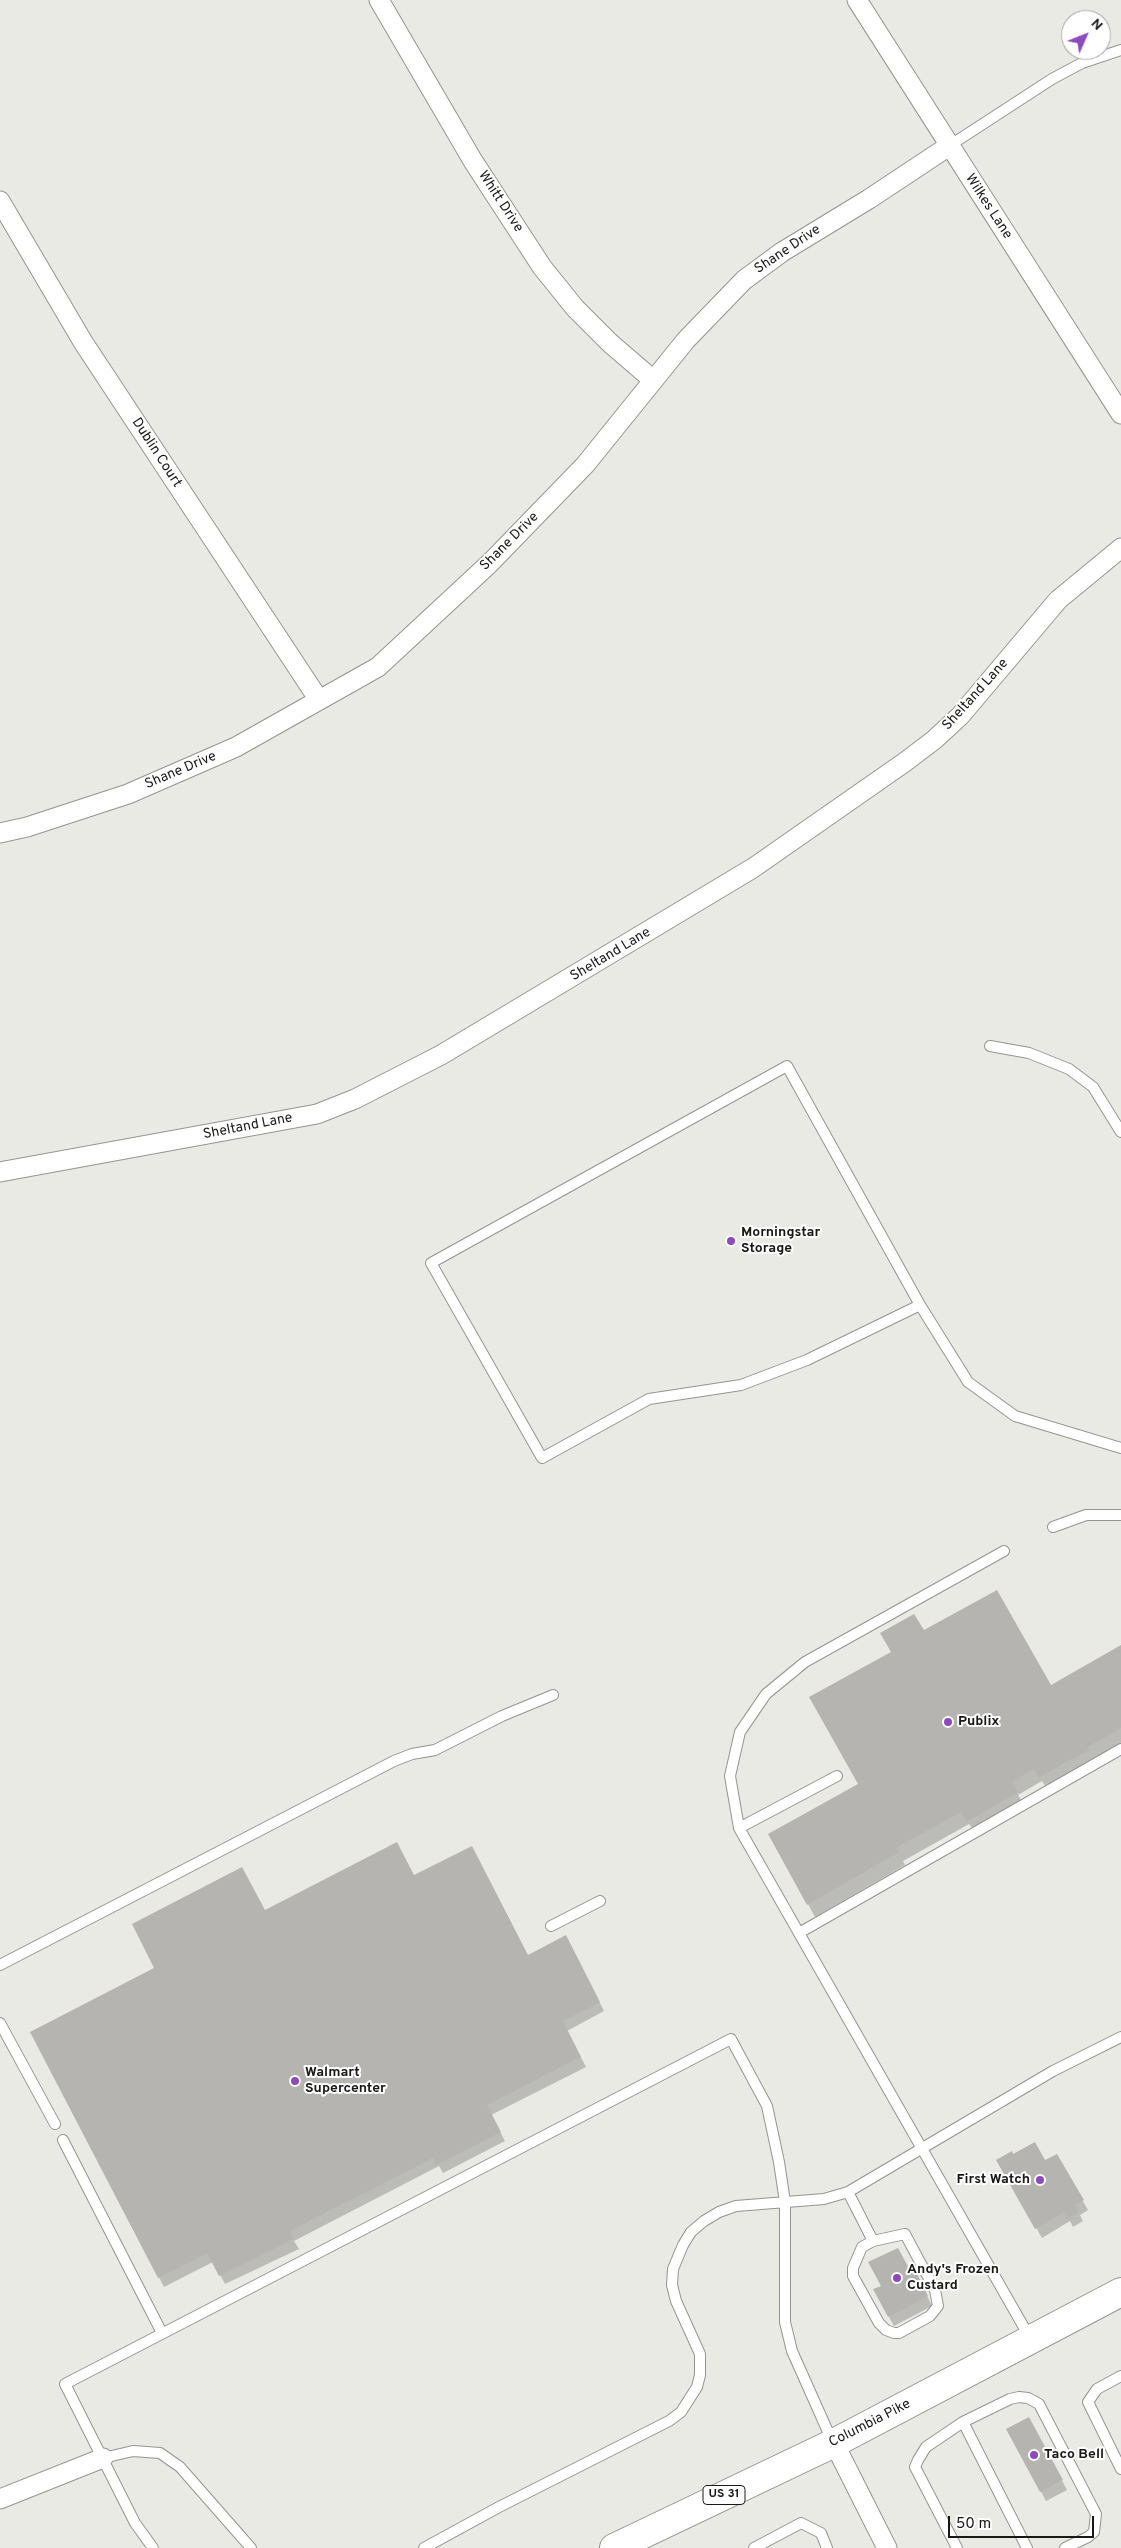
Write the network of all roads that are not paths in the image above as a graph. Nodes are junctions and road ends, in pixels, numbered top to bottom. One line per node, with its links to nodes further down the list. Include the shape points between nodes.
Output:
1 (378, 0): 6 (street, Whitt Drive, via 473,161 542,267 575,308)
2 (857, 0): 4 (street, Wilkes Lane)
3 (1121, 50): 4 (lane, via 1082,63 1052,79)
4 (949, 146): 6 (street, Shane Drive, via 782,252 744,280 712,310); 7 (street, Wilkes Lane)
5 (0, 201): 9 (street, Dublin Court, via 83,342)
6 (653, 380): 9 (street, Shane Drive, via 585,465 490,563 378,667)
7 (1121, 414)
8 (1121, 548): 13 (street, Sheltand Lane, via 1058,600 960,716 927,746 753,868 441,1055 355,1099 317,1114)
9 (319, 700): 10 (street, Shane Drive, via 236,747 128,794)
10 (0, 833)
11 (990, 1046): 12 (lane, via 1029,1053 1069,1069 1093,1087)
12 (1121, 1132)
13 (0, 1172)
14 (920, 1305): 14 (lane, via 787,1066 431,1262 542,1458 649,1399 741,1386 807,1360); 15 (lane, via 968,1382 1015,1416)
15 (1121, 1448)
16 (1121, 1515): 17 (lane, via 1086,1515)
17 (1053, 1527)
18 (1004, 1551): 22 (lane, via 805,1662 766,1694 740,1732 734,1753 730,1776)
19 (553, 1695): 26 (lane, via 502,1716 435,1750 394,1760)
20 (1121, 1750): 25 (lane)
21 (837, 1776): 22 (lane)
22 (739, 1828): 25 (lane)
23 (600, 1901): 24 (lane)
24 (552, 1926)
25 (799, 1933): 31 (lane)
26 (0, 1965)
27 (0, 2025): 29 (lane)
28 (1121, 2037): 31 (lane, via 1053,2071)
29 (55, 2124)
30 (63, 2140): 36 (lane)
31 (922, 2148): 32 (lane); 37 (lane)
32 (848, 2192): 33 (lane, via 824,2199); 34 (lane)
33 (785, 2202): 36 (lane, via 767,2106 731,2039); 40 (lane, via 786,2322 792,2351); 46 (lane, via 736,2206 719,2212 691,2232 677,2257 672,2286 682,2318 700,2354 697,2387 681,2412)
34 (873, 2241): 34 (lane, via 862,2247 853,2276 882,2327 899,2333 935,2312 938,2300 905,2234)
35 (1121, 2292): 37 (main road, Columbia Pike / US 31)
36 (162, 2333): 41 (lane, via 65,2384)
37 (1030, 2338): 40 (main road, Columbia Pike / US 31)
38 (1121, 2376): 42 (lane, via 1097,2389 1088,2402)
39 (963, 2422): 51 (lane, via 926,2447 915,2467); 52 (lane); 53 (lane, via 1010,2398 1028,2398 1039,2404 1096,2518 1094,2532)
40 (834, 2443): 47 (main road, Columbia Pike / US 31); 50 (street)
41 (103, 2458): 43 (street); 44 (lane, via 135,2523); 45 (lane, via 132,2451 160,2453 180,2467)
42 (1121, 2469)
43 (0, 2499)
44 (153, 2548)
45 (252, 2548)
46 (424, 2548)
47 (614, 2548)
48 (754, 2548): 49 (lane, via 802,2523 821,2533)
49 (827, 2548)
50 (887, 2548)
51 (957, 2548)
52 (1027, 2548)
53 (1065, 2548)

